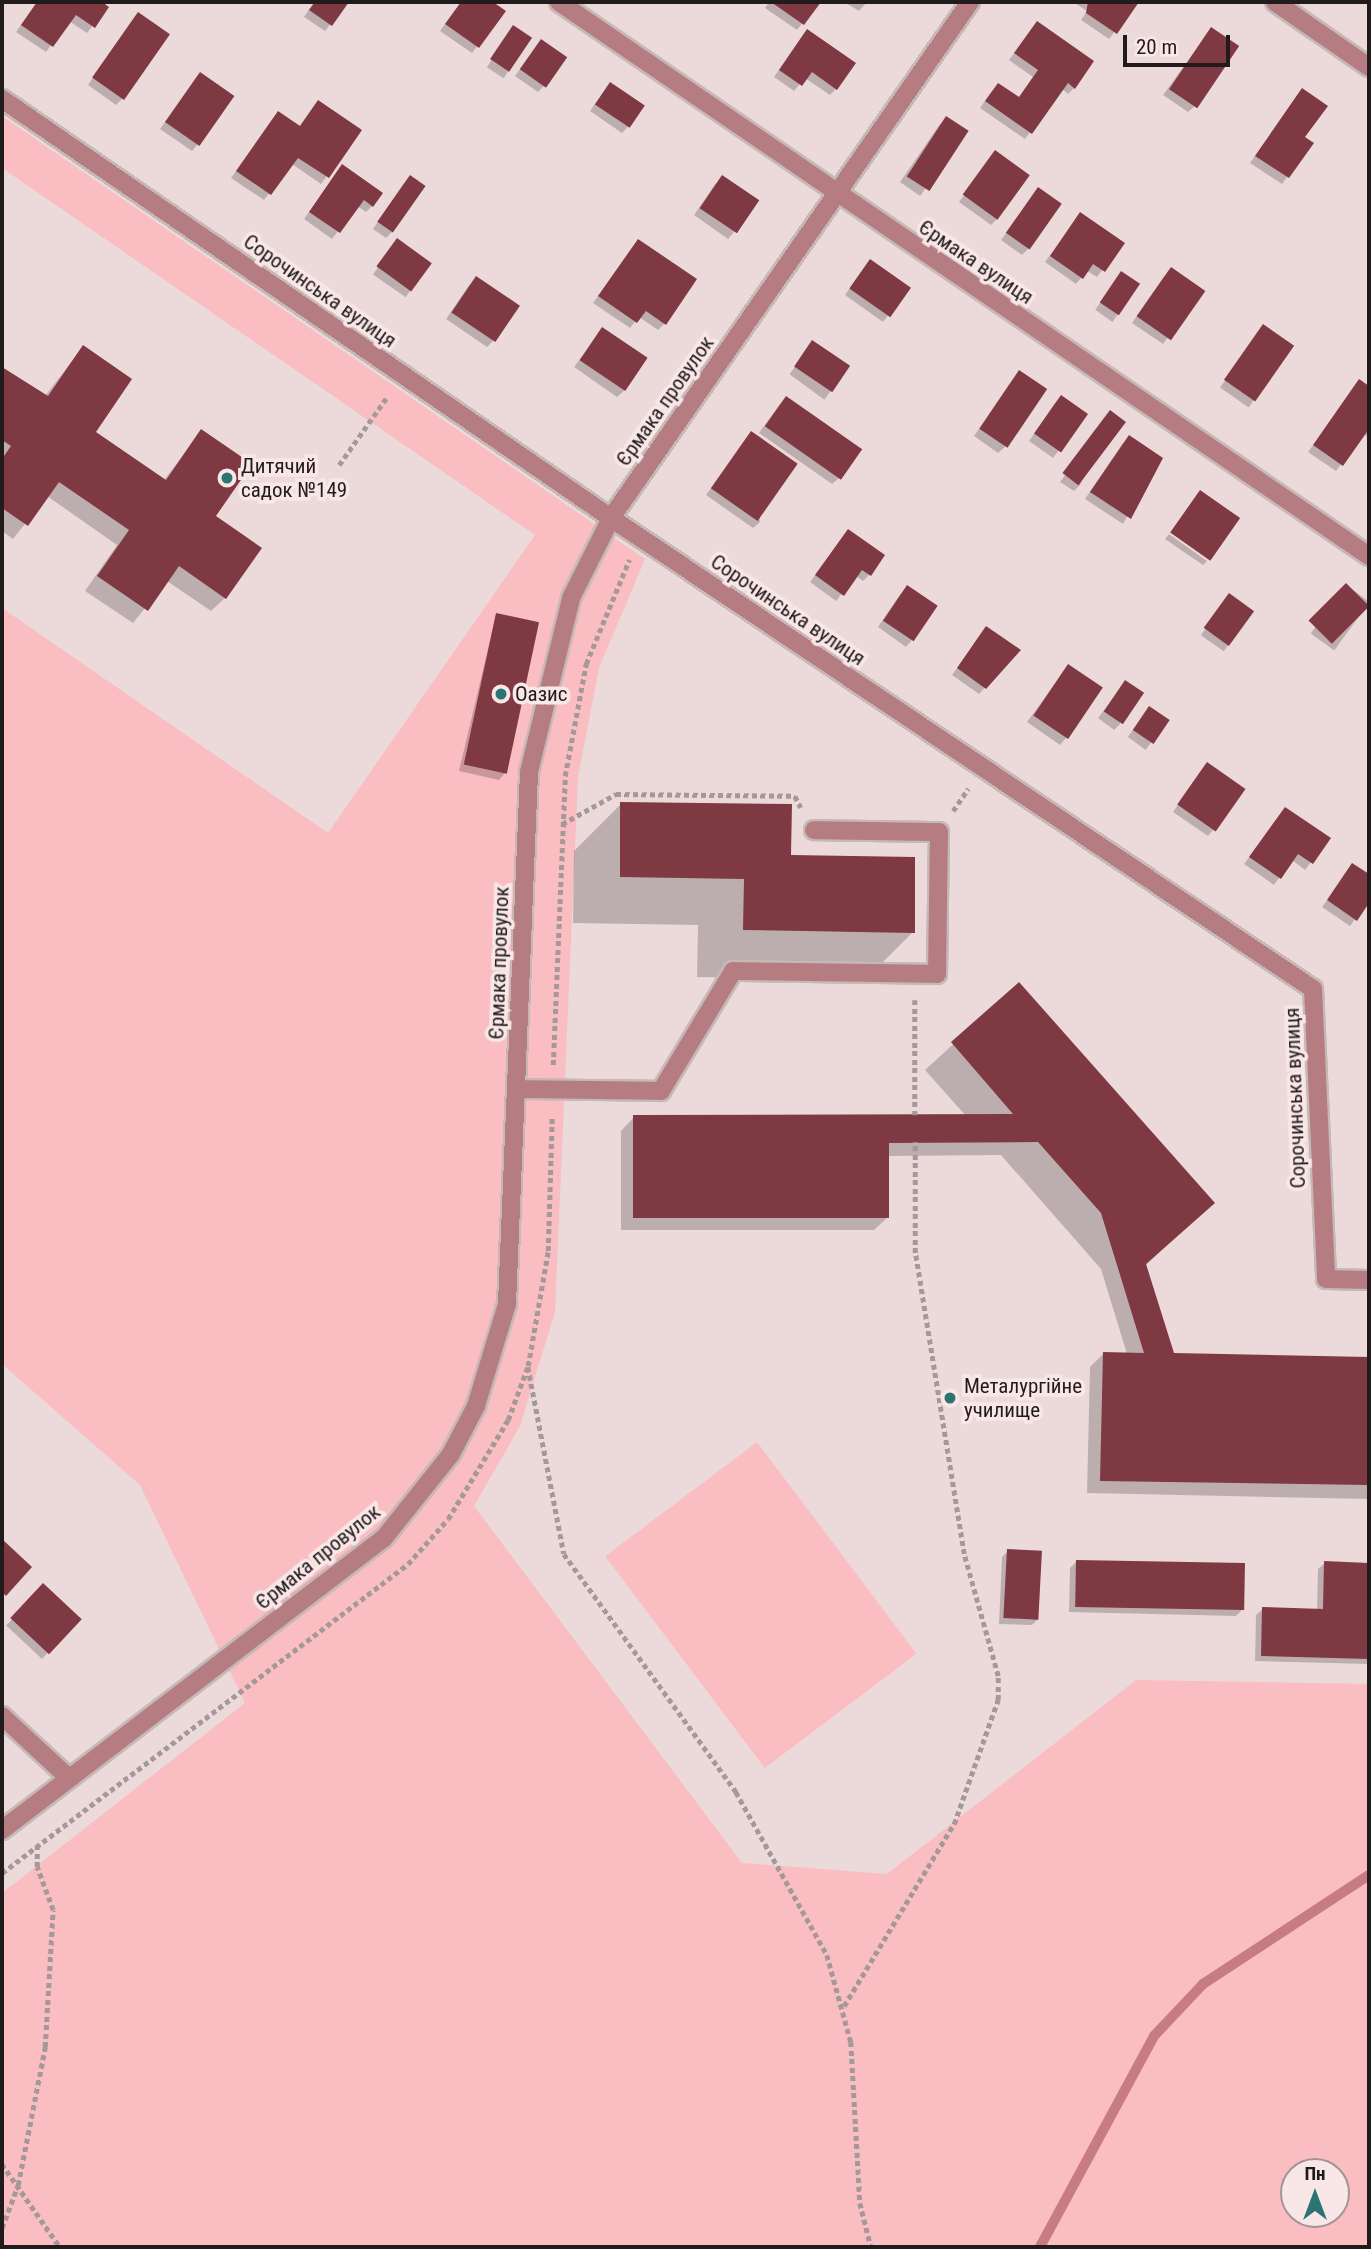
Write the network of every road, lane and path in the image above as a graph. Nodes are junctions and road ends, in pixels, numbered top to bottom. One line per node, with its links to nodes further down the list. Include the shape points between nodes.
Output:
1 (559, 2): 6 (street, Єрмака вулиця)
2 (970, 2): 6 (street, Єрмака провулок)
3 (1275, 2): 4 (street)
4 (1369, 66)
5 (2, 99): 7 (street, Сорочинська вулиця)
6 (836, 194): 9 (street, Єрмака провулок); 11 (street, Єрмака вулиця)
7 (402, 375): 8 (path); 9 (street, Сорочинська вулиця)
8 (339, 465)
9 (611, 519): 10 (street, Сорочинська вулиця); 18 (street, Єрмака провулок, via 571,598 537,724 526,818)
10 (640, 538): 12 (street, Сорочинська вулиця); 14 (path, via 603,611 586,664)
11 (1369, 556)
12 (982, 768): 16 (path); 22 (street, Сорочинська вулиця, via 1313,989 1326,1279)
13 (795, 796): 14 (path, via 616,794)
14 (561, 824): 19 (path)
15 (814, 830): 16 (street)
16 (939, 832): 19 (street, via 937,974 733,971 661,1091)
17 (915, 991): 20 (path)
18 (518, 1089): 19 (street); 25 (street, Єрмака провулок, via 507,1304 485,1381 451,1454 384,1538)
19 (553, 1089): 23 (path, via 548,1251)
20 (915, 1115)
21 (915, 1142): 30 (path, via 915,1253 964,1554 998,1676 998,1700 954,1824)
22 (1369, 1280)
23 (528, 1366): 28 (path, via 481,1472 408,1564); 30 (path, via 564,1554 776,1855 810,1914)
24 (2, 1716): 25 (street)
25 (69, 1778): 26 (street, Єрмака провулок)
26 (37, 1803): 27 (street, Єрмака провулок); 28 (path)
27 (2, 1830)
28 (37, 1846): 29 (path); 32 (path, via 37,1867 53,1910 45,2047)
29 (2, 1873)
30 (844, 2007): 35 (path, via 860,2203)
31 (2, 2164): 32 (path)
32 (18, 2185): 33 (path); 34 (path)
33 (2, 2228)
34 (60, 2247)
35 (872, 2247)

